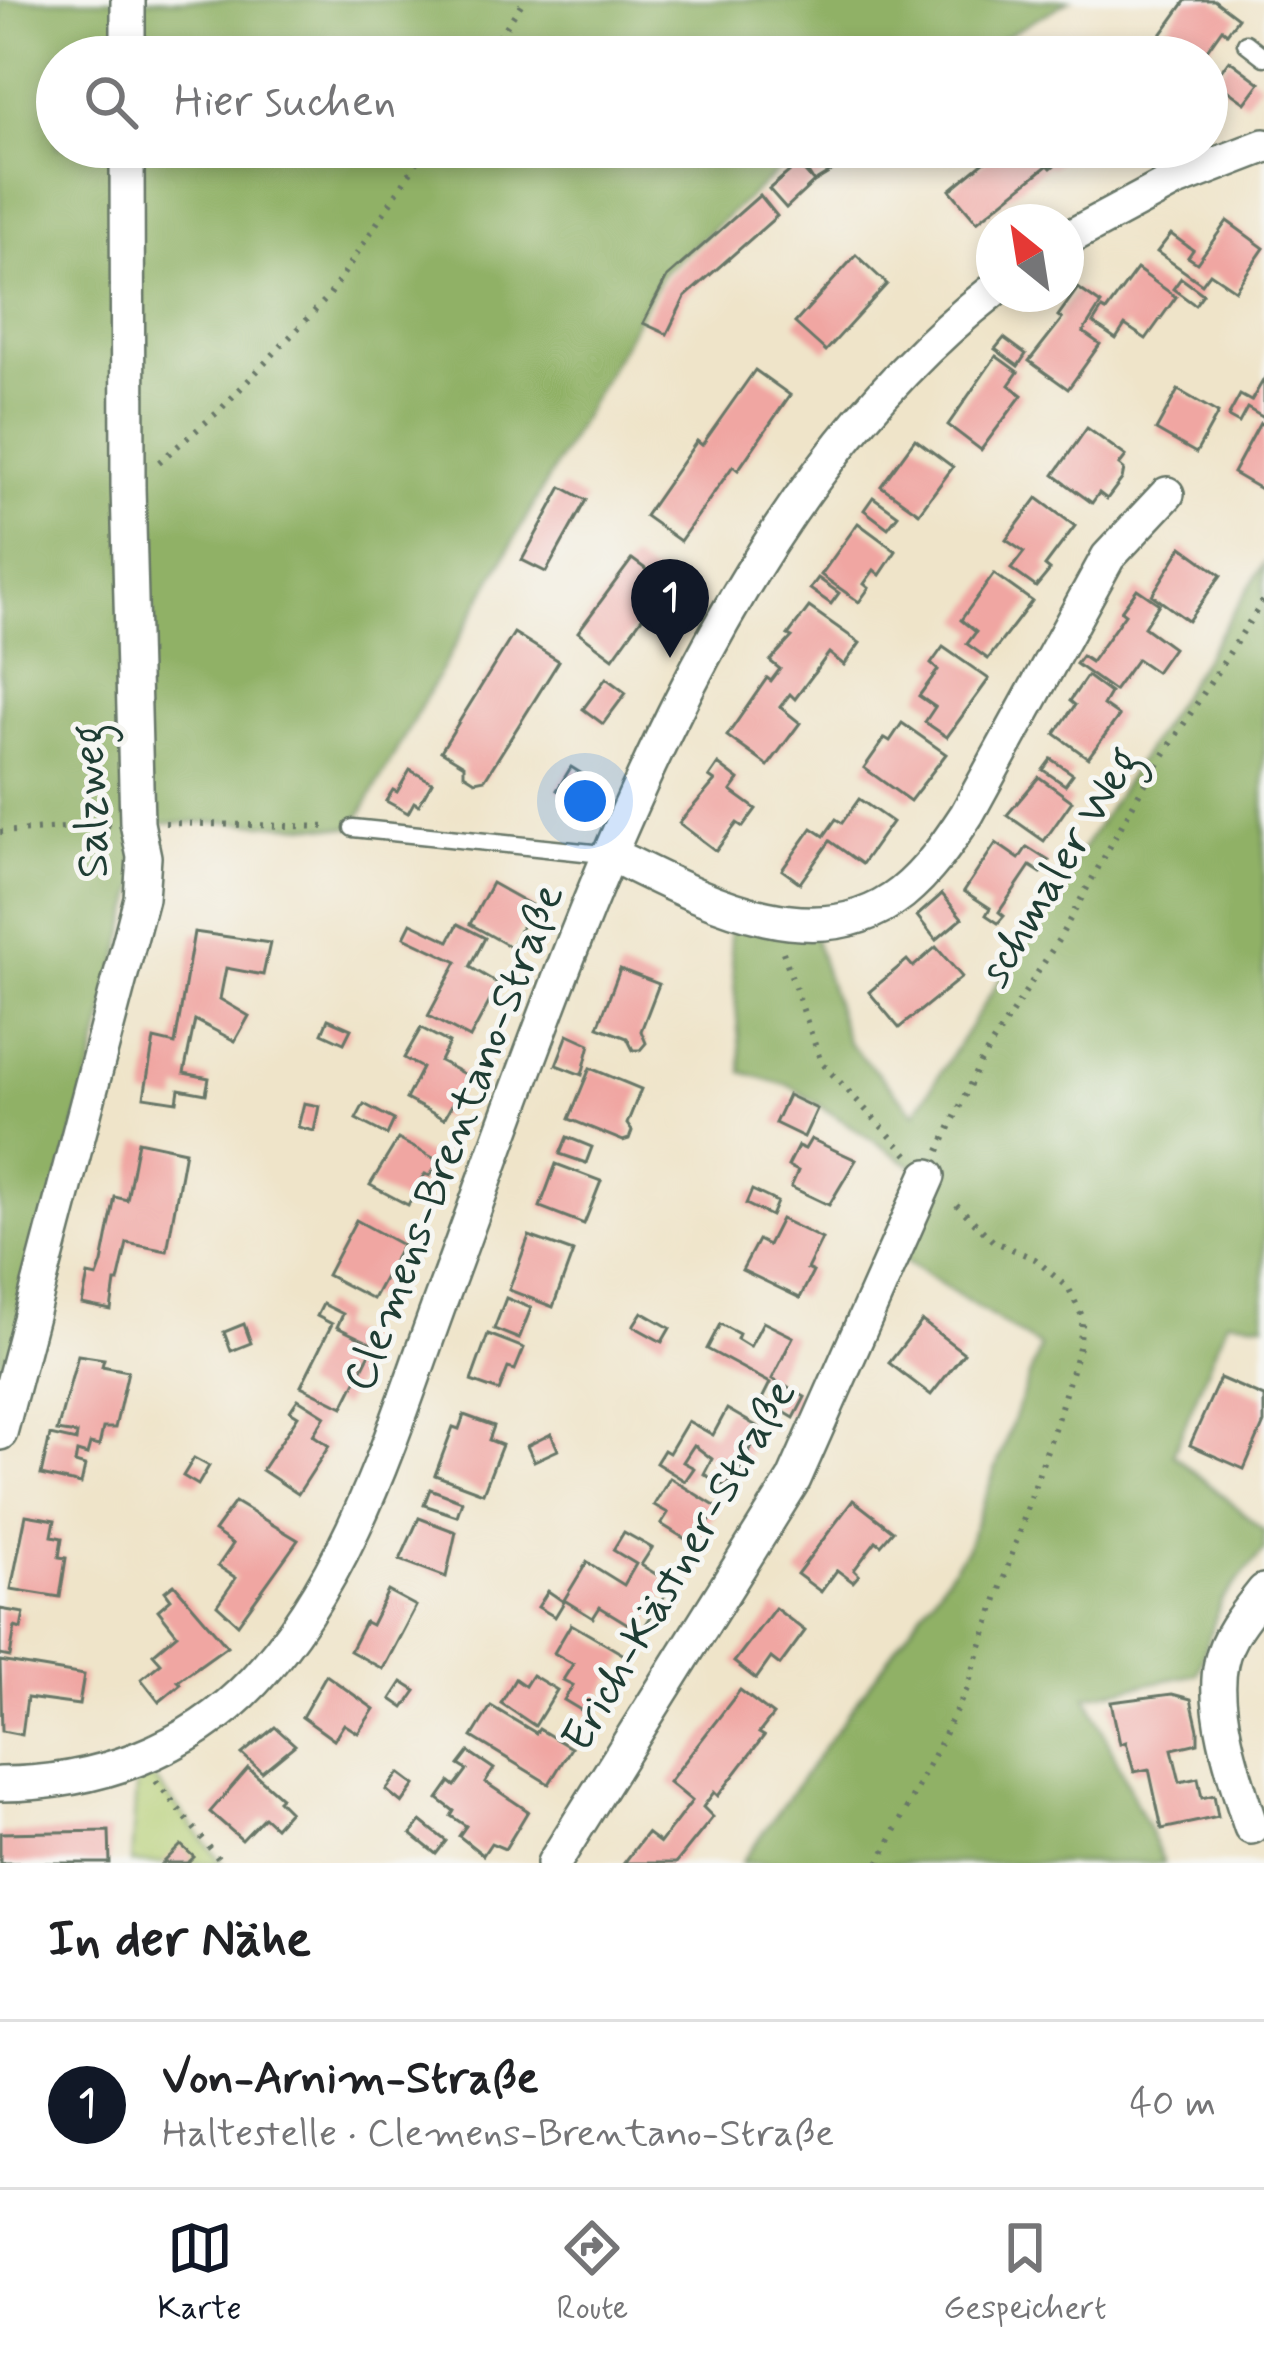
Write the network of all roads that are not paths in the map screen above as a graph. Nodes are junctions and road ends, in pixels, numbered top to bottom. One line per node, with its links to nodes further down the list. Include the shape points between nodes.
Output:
1 (128, 0): 2 (street)
2 (128, 36)
3 (1246, 43): 4 (lane)
4 (1264, 57)
5 (1264, 146): 6 (street)
6 (1228, 160)
7 (127, 168): 15 (street, Salzweg, via 141,898)
8 (1209, 168): 9 (street)
9 (1084, 230)
10 (976, 306): 13 (street, Clemens-Brentano-Straße, via 878,398 773,537 699,668)
11 (1167, 494): 13 (street, via 1108,557 967,814 918,879 887,903 847,920 772,920)
12 (353, 828): 13 (lane)
13 (612, 855): 17 (street, Clemens-Brentano-Straße, via 377,1473 316,1598 256,1679 195,1729 138,1759 47,1784)
14 (928, 1176): 19 (street, Erich-Kästner-Straße, via 794,1479)
15 (0, 1433)
16 (1264, 1591): 18 (street, via 1220,1664 1226,1738)
17 (0, 1784)
18 (1251, 1827)
19 (554, 1863)

